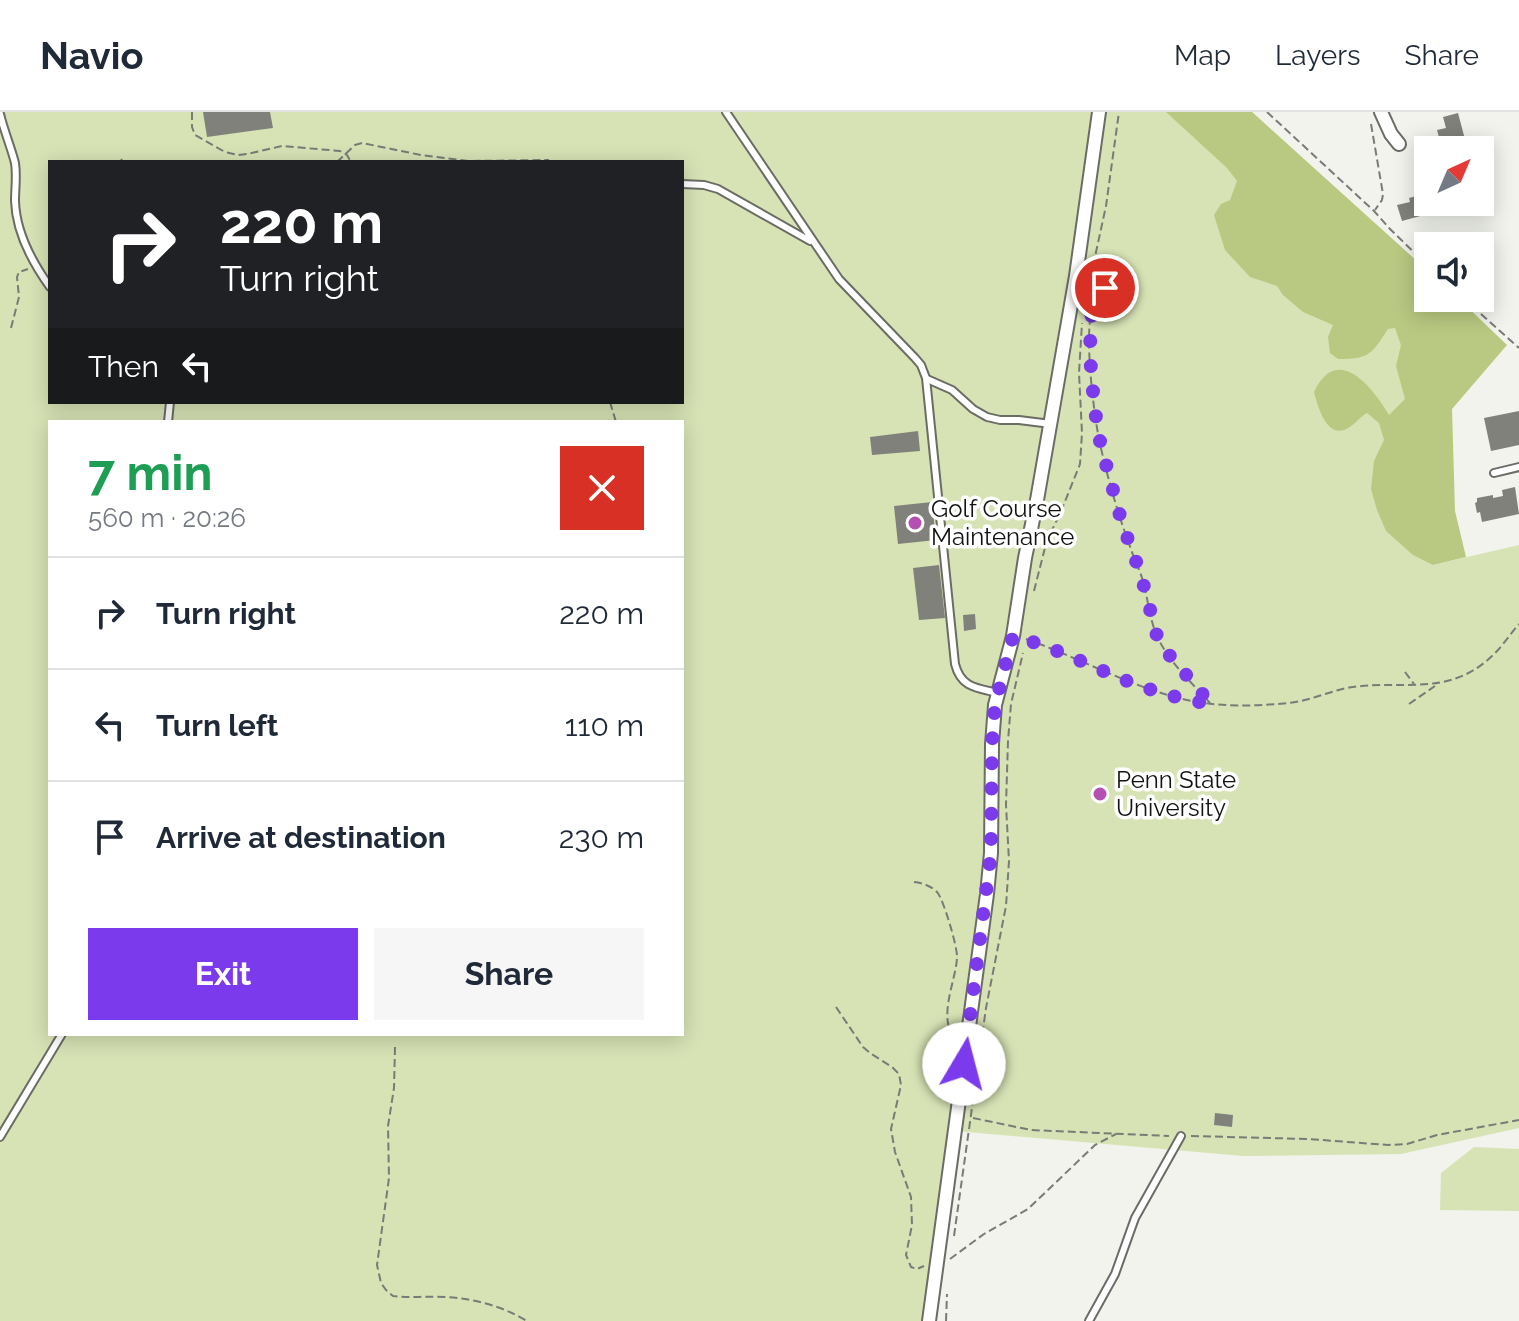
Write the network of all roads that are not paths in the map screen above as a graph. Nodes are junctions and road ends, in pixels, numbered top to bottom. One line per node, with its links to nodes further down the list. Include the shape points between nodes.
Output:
1 (726, 112): 7 (lane)
2 (1099, 112): 10 (street)
3 (1381, 112): 5 (street)
4 (0, 114): 8 (lane, via 15,163 20,231)
5 (1399, 144)
6 (684, 184): 7 (lane, via 718,189)
7 (813, 243): 9 (lane, via 849,290 921,365)
8 (48, 284)
9 (926, 378): 10 (lane, via 987,417); 13 (lane, via 955,664 968,685)
10 (1051, 424): 13 (street)
11 (1519, 467): 12 (lane)
12 (1494, 473)
13 (998, 693): 17 (street, via 991,853)
14 (61, 1036): 16 (lane)
15 (1181, 1136): 18 (lane, via 1135,1218 1115,1274)
16 (0, 1137)
17 (929, 1321)
18 (1088, 1321)

